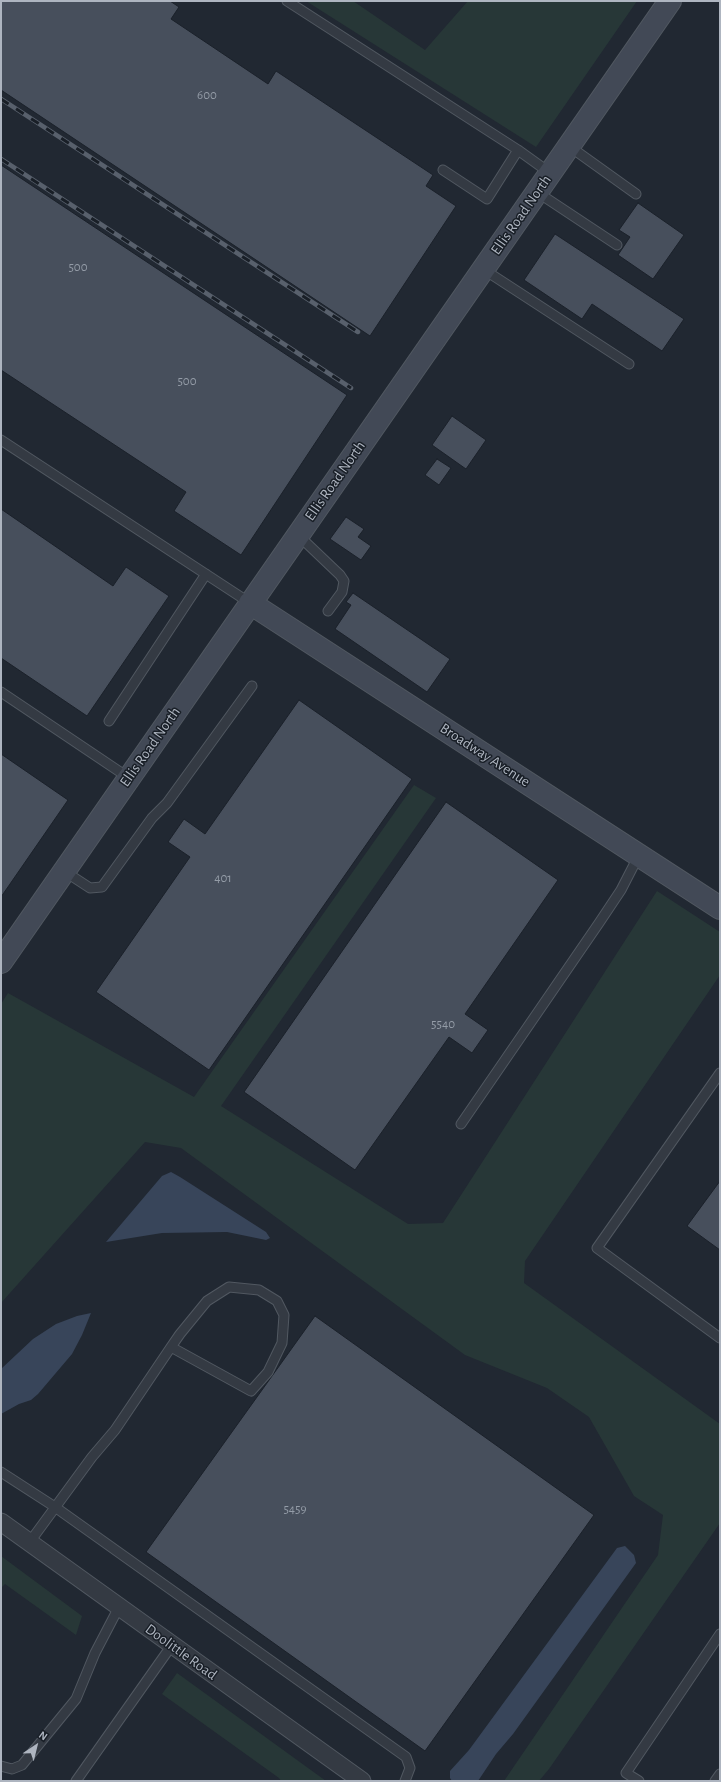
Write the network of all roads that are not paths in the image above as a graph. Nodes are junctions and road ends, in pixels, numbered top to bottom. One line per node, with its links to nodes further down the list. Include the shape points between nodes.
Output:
1 (287, 1): 4 (lane)
2 (670, 1): 3 (street, Ellis Road North)
3 (569, 146): 6 (street, Ellis Road North); 8 (lane)
4 (518, 150): 5 (lane, via 487,198); 6 (lane)
5 (443, 170)
6 (550, 173): 7 (street, Ellis Road North)
7 (537, 192): 9 (lane); 10 (street, Ellis Road North)
8 (636, 194)
9 (617, 245)
10 (483, 269): 11 (lane); 13 (street, Ellis Road North)
11 (629, 364)
12 (1, 440): 14 (lane)
13 (298, 535): 15 (street, Ellis Road North); 16 (lane, via 344,581 342,592)
14 (206, 574): 15 (lane); 19 (lane)
15 (250, 603): 20 (street, Ellis Road North); 21 (street, Broadway Avenue)
16 (328, 611)
17 (252, 686): 22 (lane, via 168,803 152,818 102,887 90,888)
18 (1, 692): 20 (lane)
19 (109, 721)
20 (129, 778): 22 (street, Ellis Road North)
21 (639, 855): 23 (street, Broadway Avenue); 26 (lane, via 604,916)
22 (64, 871): 24 (street, Ellis Road North)
23 (720, 908)
24 (1, 962)
25 (720, 1073): 27 (lane, via 597,1248)
26 (461, 1124)
27 (720, 1338)
28 (171, 1347): 28 (lane, via 207,1301 229,1287 259,1290 277,1301 284,1315 282,1343 268,1372 251,1391); 30 (lane, via 115,1430)
29 (1, 1472): 30 (lane)
30 (54, 1507): 32 (lane); 40 (lane, via 406,1756 410,1768)
31 (1, 1522): 32 (street, Doolittle Road)
32 (29, 1543): 33 (street, Doolittle Road)
33 (119, 1606): 35 (street, Doolittle Road); 36 (lane, via 95,1653 76,1699 22,1765 12,1769)
34 (720, 1634): 41 (lane, via 626,1773)
35 (172, 1645): 38 (lane); 39 (street, Doolittle Road)
36 (1, 1766)
37 (720, 1774): 42 (lane)
38 (76, 1781)
39 (362, 1781)
40 (405, 1781)
41 (639, 1781)
42 (715, 1781)

